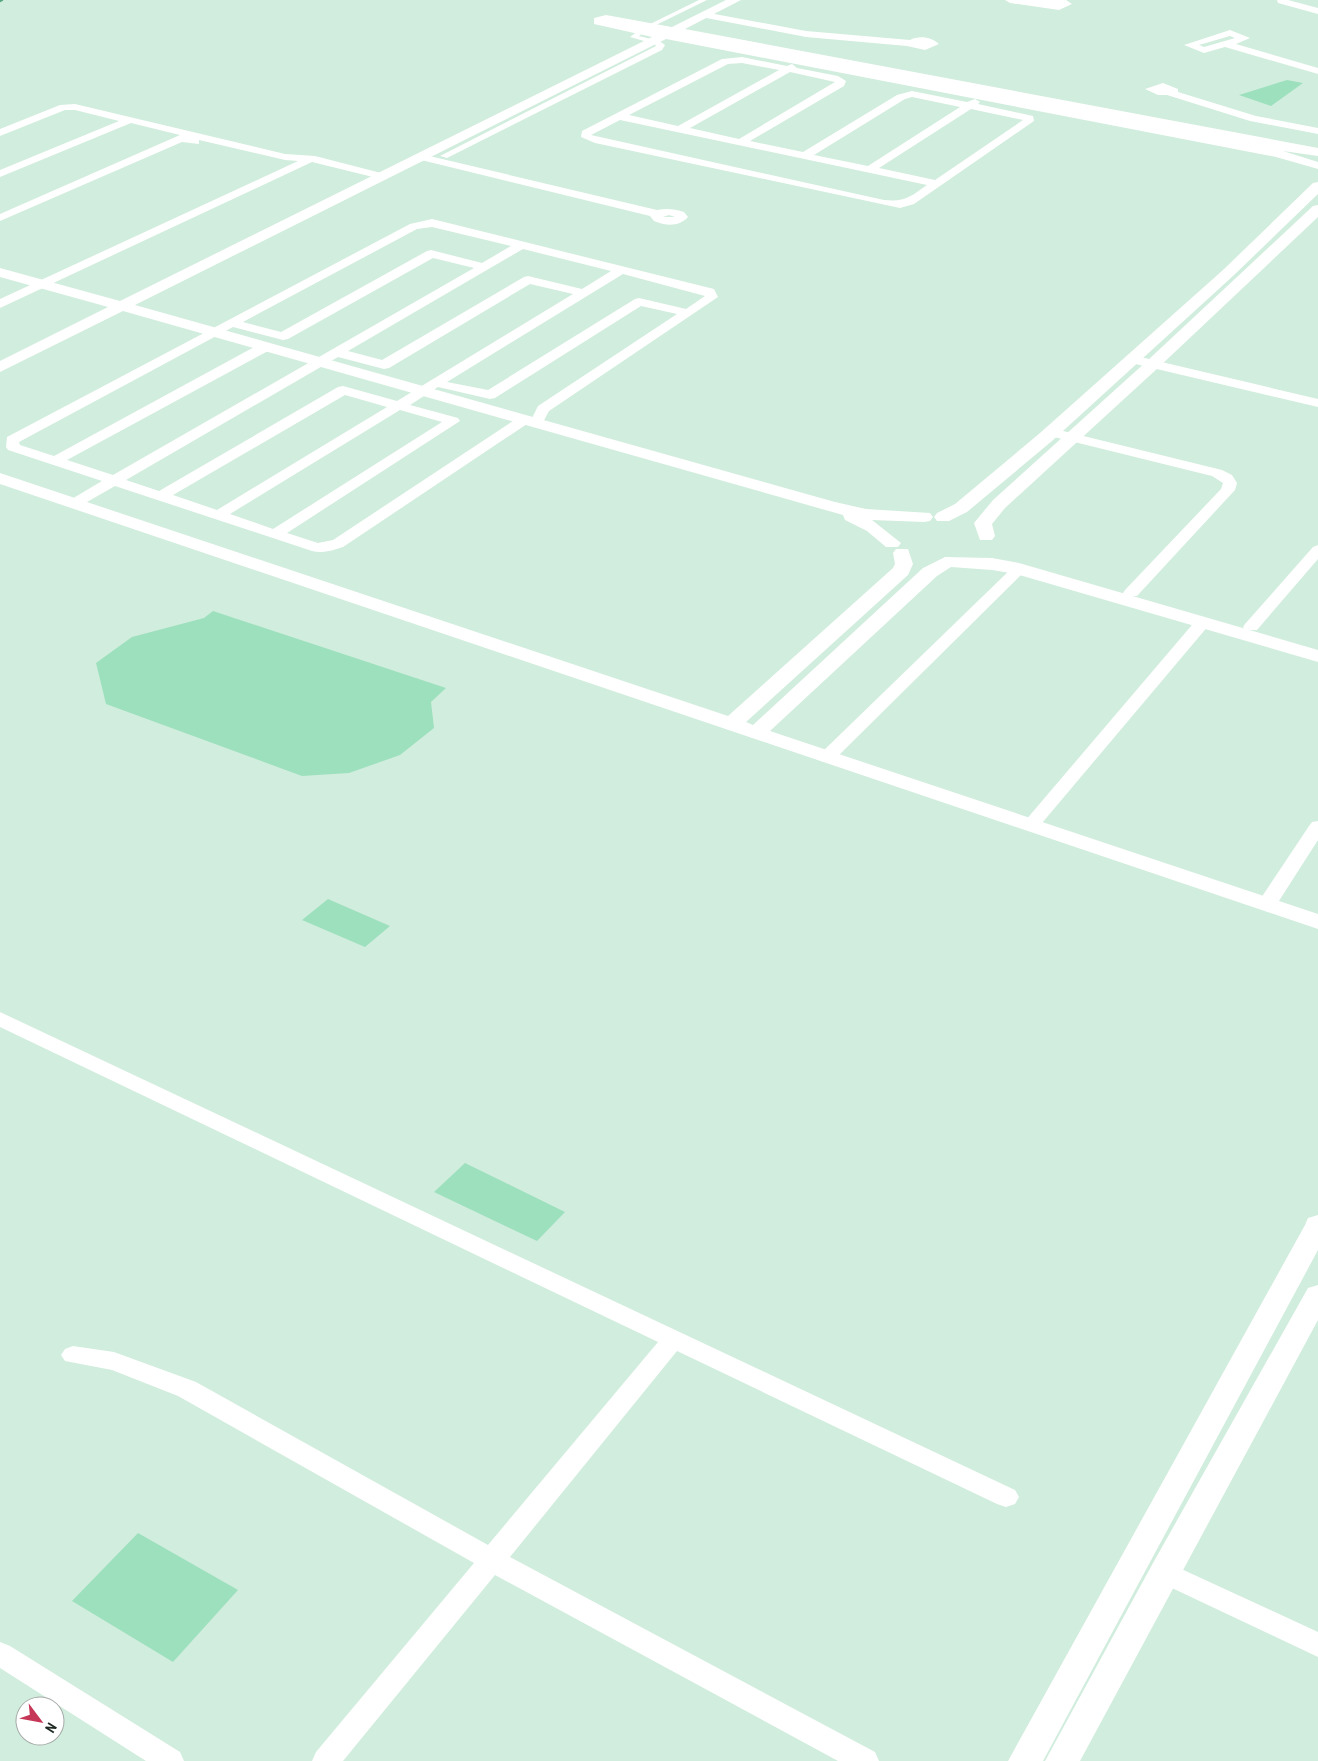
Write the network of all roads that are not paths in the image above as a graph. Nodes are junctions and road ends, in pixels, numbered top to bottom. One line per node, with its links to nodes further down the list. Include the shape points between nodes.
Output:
1 (704, 0): 9 (street)
2 (718, 0): 9 (street)
3 (735, 0): 8 (street)
4 (1010, 0): 6 (street)
5 (1281, 0): 7 (street)
6 (1044, 3)
7 (1318, 11)
8 (704, 15): 9 (street); 10 (street, via 806,34)
9 (656, 33): 12 (street); 26 (street, via 662,45); 28 (street)
10 (911, 43)
11 (1225, 44): 14 (street)
12 (807, 59): 13 (street); 16 (street)
13 (787, 69): 18 (street, via 742,60 726,61); 20 (street); 24 (street, via 841,81)
14 (1318, 70)
15 (1171, 93): 21 (street, via 1254,120)
16 (987, 94): 17 (street); 25 (street); 30 (street)
17 (970, 105): 27 (street, via 921,95 901,97); 32 (street); 35 (street, via 1020,114 1029,121)
18 (618, 116): 20 (street); 35 (street, via 586,134 586,137 884,203 900,205 910,202)
19 (130, 120): 22 (street, via 64,107); 23 (street); 33 (street)
20 (680, 129): 24 (street)
21 (1318, 131)
22 (0, 133)
23 (181, 135): 29 (street, via 285,157); 31 (street); 39 (street)
24 (741, 142): 27 (street)
25 (1318, 152)
26 (444, 156)
27 (804, 156): 32 (street)
28 (421, 157): 34 (street); 38 (street)
29 (315, 159): 31 (street); 34 (street)
30 (1317, 163)
31 (296, 164): 44 (street)
32 (870, 170): 35 (street)
33 (0, 174)
34 (381, 176): 47 (street)
35 (936, 184)
36 (1318, 186): 53 (street)
37 (1318, 209): 55 (street)
38 (658, 214)
39 (0, 218)
40 (522, 245): 41 (street); 42 (street); 49 (street, via 432,223 414,226)
41 (485, 267): 49 (street, via 431,254 283,336); 52 (street)
42 (621, 270): 45 (street); 48 (street, via 710,292 712,297)
43 (0, 272): 44 (street)
44 (43, 284): 46 (street); 47 (street)
45 (584, 293): 52 (street, via 528,280 384,365); 57 (street)
46 (0, 304)
47 (120, 306): 50 (street); 56 (street)
48 (688, 312): 57 (street, via 639,302 490,395); 61 (street)
49 (232, 323): 50 (street)
50 (212, 333): 51 (street); 64 (street, via 12,440 13,446)
51 (263, 348): 54 (street); 64 (street)
52 (336, 352): 54 (street)
53 (1132, 359): 55 (street); 62 (street)
54 (318, 362): 58 (street); 66 (street)
55 (1153, 364): 59 (street); 63 (street)
56 (0, 367)
57 (436, 383): 58 (street)
58 (421, 392): 60 (street); 61 (street)
59 (1318, 403)
60 (399, 405): 67 (street, via 343,390); 70 (street); 73 (street, via 453,421)
61 (530, 417): 69 (street); 73 (street, via 338,544 317,548)
62 (1051, 432): 63 (street); 72 (street, via 961,508)
63 (1073, 438): 74 (street, via 998,504 983,523); 79 (street, via 1217,473 1230,483 1228,490)
64 (55, 461): 66 (street)
65 (0, 478): 68 (street)
66 (114, 480): 67 (street); 68 (street)
67 (161, 496): 70 (street)
68 (75, 503): 84 (street)
69 (832, 507): 71 (street, via 866,514); 75 (street, via 872,527)
70 (219, 515): 73 (street)
71 (924, 517): 72 (street); 75 (street, via 901,524 894,530 891,536)
72 (943, 517): 74 (street, via 970,523)
73 (274, 534)
74 (987, 539): 77 (street, via 985,550 978,555); 79 (street, via 1023,560)
75 (897, 548): 77 (street, via 923,561); 84 (street, via 904,564 901,571)
76 (1318, 550): 81 (street)
77 (950, 563): 78 (street, via 992,564); 85 (street, via 930,572)
78 (1019, 569): 80 (street); 86 (street)
79 (1131, 593): 81 (street)
80 (1202, 622): 83 (street); 87 (street)
81 (1251, 627): 82 (street)
82 (1318, 646)
83 (1318, 656)
84 (732, 724): 85 (street)
85 (757, 732): 86 (street)
86 (828, 757): 87 (street)
87 (1031, 824): 89 (street)
88 (1318, 826): 89 (street)
89 (1267, 904): 90 (street)
90 (1318, 922)
91 (0, 1019): 96 (street)
92 (1318, 1225): 93 (street)
93 (1274, 1304): 94 (street); 95 (street)
94 (1312, 1306): 97 (street)
95 (1259, 1332): 97 (street); 107 (street)
96 (674, 1339): 99 (street); 100 (street)
97 (1290, 1346): 101 (street)
98 (73, 1354): 100 (street, via 114,1361 187,1390)
99 (1006, 1497)
100 (492, 1560): 105 (street); 106 (street)
101 (1164, 1572): 102 (street); 108 (street)
102 (1318, 1645)
103 (0, 1654): 104 (street)
104 (170, 1761)
105 (326, 1761)
106 (865, 1761)
107 (1025, 1761)
108 (1062, 1761)

